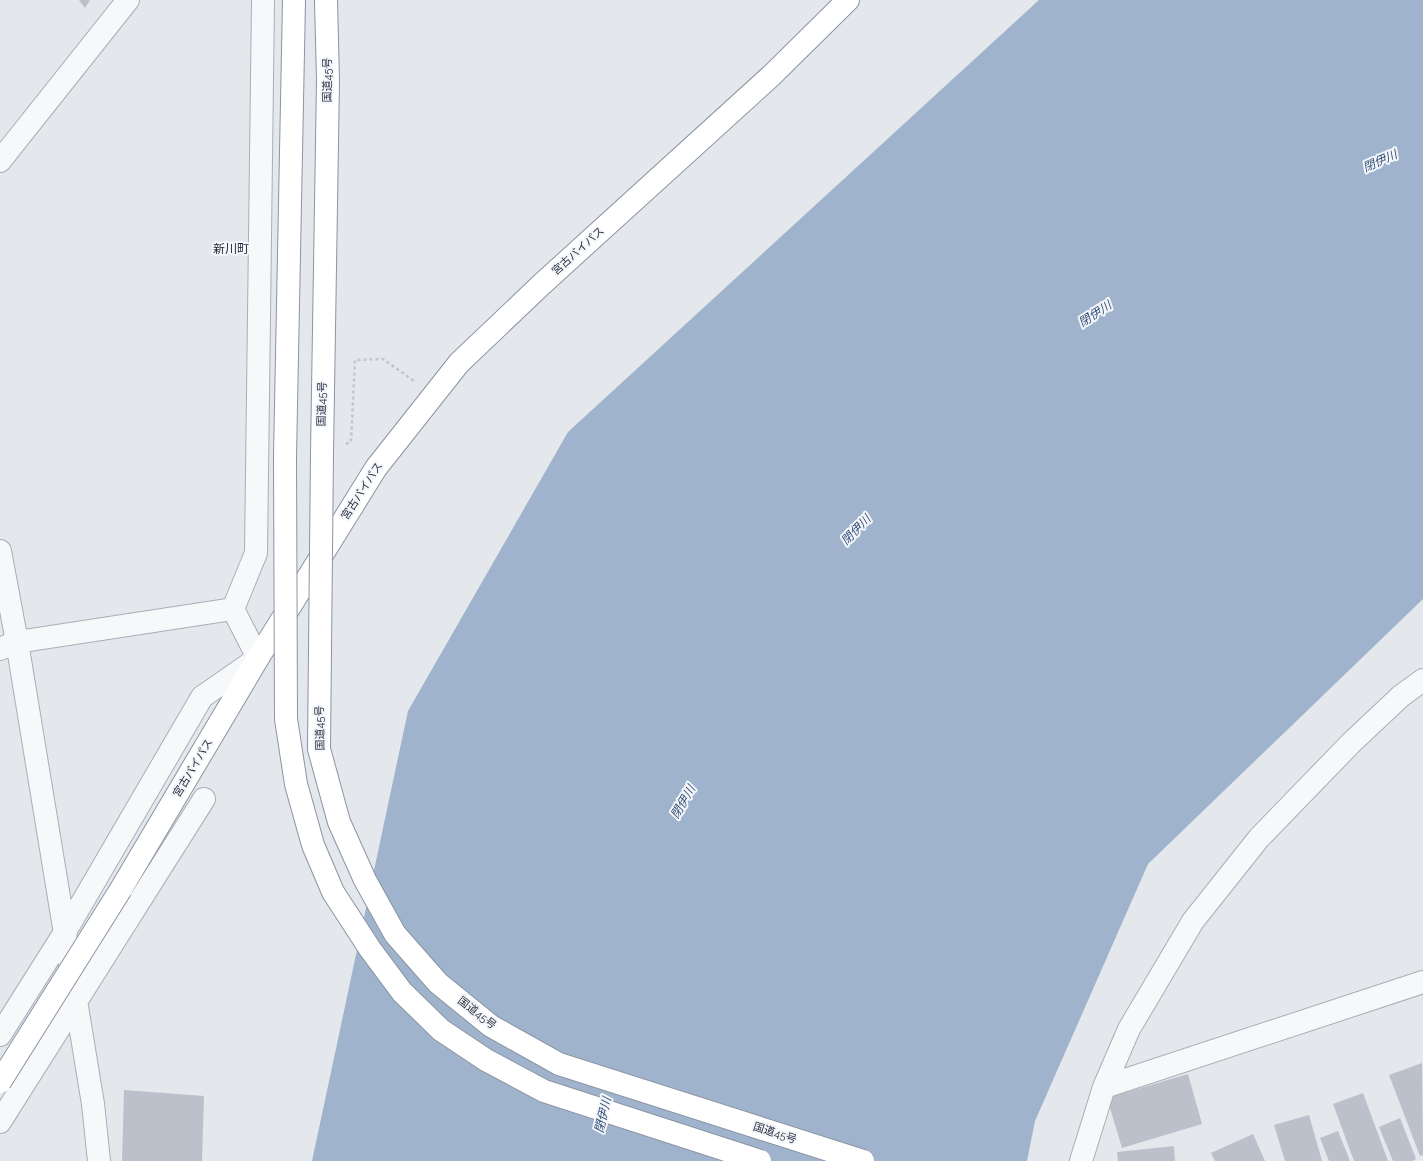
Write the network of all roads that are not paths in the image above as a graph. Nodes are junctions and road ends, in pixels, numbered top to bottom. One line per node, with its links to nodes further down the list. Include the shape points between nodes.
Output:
1 (128, 0): 6 (street)
2 (263, 0): 8 (street, via 256,553)
3 (294, 0): 21 (highway, bridge, via 286,456 286,719 296,784 312,845 333,892 370,949 402,992 441,1030 486,1060 544,1091)
4 (326, 0): 22 (highway, 国道45号, bridge, via 328,80 319,749 339,822 365,880 395,934 438,983 491,1026 559,1064)
5 (848, 0): 10 (highway, 宮古バイパス, via 772,75 542,284 459,364 376,468)
6 (0, 160)
7 (0, 551): 9 (street)
8 (233, 609): 9 (street); 10 (street)
9 (8, 645): 13 (street)
10 (258, 658): 13 (street, via 202,697); 17 (highway, 宮古バイパス, bridge, via 121,889)
11 (1423, 680): 18 (street, via 1401,696 1351,743 1259,838 1193,921 1129,1028)
12 (204, 799): 15 (street)
13 (65, 932): 15 (street); 16 (street)
14 (1423, 982): 18 (street)
15 (76, 999): 19 (street); 20 (street, via 93,1104)
16 (0, 1035)
17 (0, 1082)
18 (1104, 1087): 23 (street)
19 (0, 1122)
20 (99, 1161)
21 (760, 1161)
22 (863, 1161)
23 (1081, 1161)

